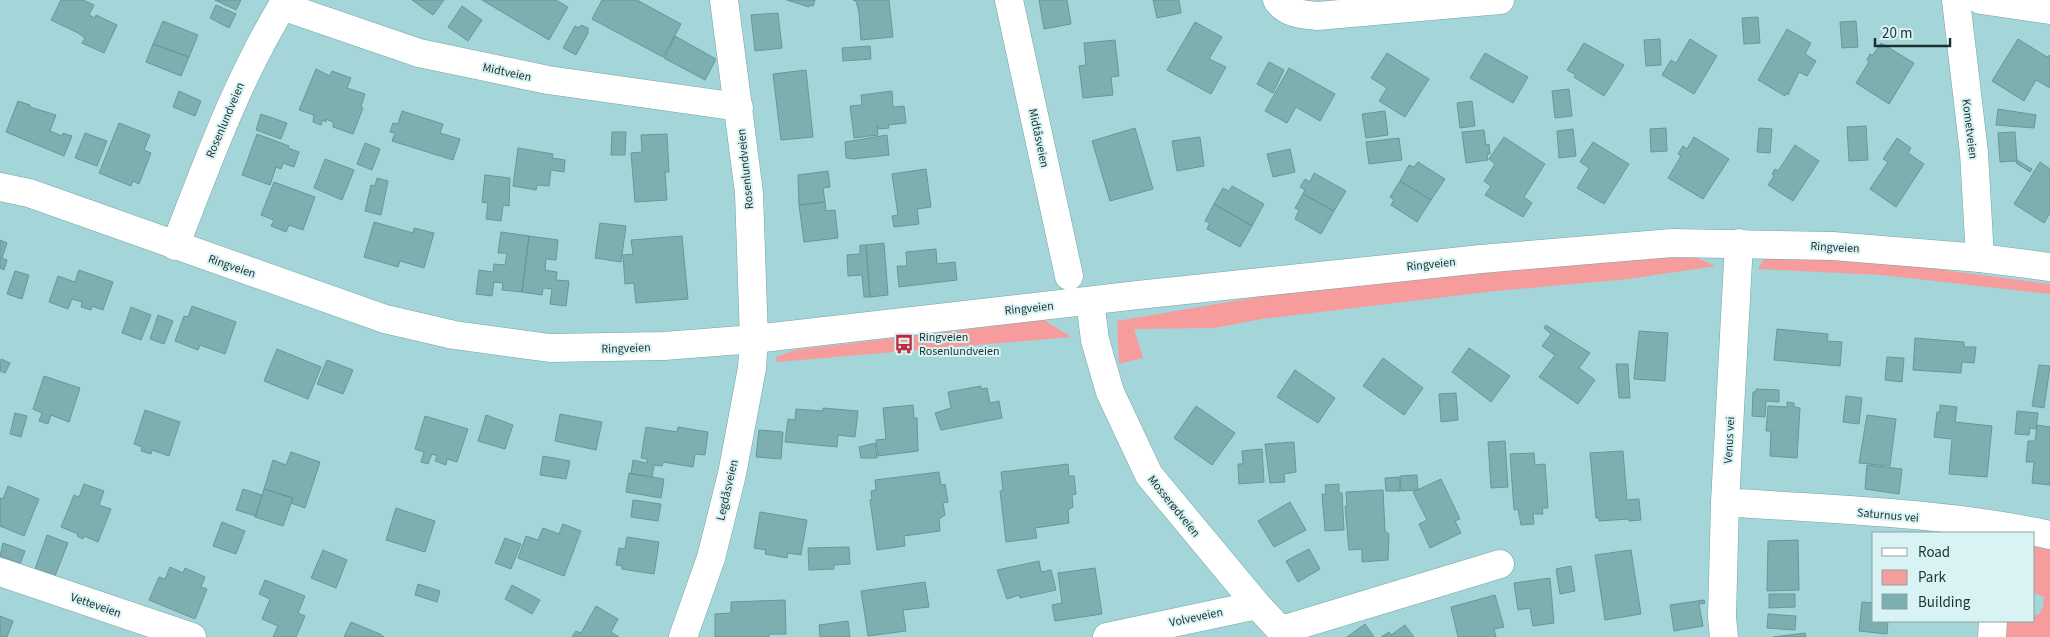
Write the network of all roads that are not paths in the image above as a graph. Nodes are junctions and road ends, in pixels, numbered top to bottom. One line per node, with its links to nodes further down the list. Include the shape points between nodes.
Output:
1 (724, 0): 9 (street, Rosenlundveien)
2 (1009, 0): 17 (street, Midtåsveien)
3 (1277, 0): 4 (street, via 1294,13 1317,16)
4 (1500, 0)
5 (1956, 0): 15 (street, Kometveien, via 1974,153)
6 (1981, 0): 8 (street)
7 (284, 3): 9 (street, Midtveien, via 418,53 548,80); 14 (street, Rosenlundveien, via 264,34 227,111)
8 (2050, 10)
9 (739, 107): 19 (street, Rosenlundveien, via 749,193)
10 (0, 174): 12 (street, Ringveien)
11 (0, 187): 12 (street, Ringveien)
12 (29, 193): 14 (street, Ringveien)
13 (1738, 243): 15 (street, Ringveien, via 1834,246); 18 (street, Ringveien, via 1601,248); 20 (street, Venus vei)
14 (175, 246): 19 (street, Ringveien, via 385,319 502,343 604,349)
15 (1980, 258): 16 (street, Ringveien)
16 (2050, 268)
17 (1069, 276)
18 (1090, 301): 19 (street, Ringveien); 27 (street, Mosserødveien, via 1095,340 1110,392 1148,475)
19 (754, 339): 31 (street, Legdåsveien, via 752,368 732,474 711,558)
20 (1726, 502): 21 (street, Saturnus vei, via 1941,519); 33 (street, Venus vei)
21 (2005, 530): 22 (street, Saturnus vei)
22 (2023, 532)
23 (2035, 533): 24 (street, Saturnus vei)
24 (2050, 535)
25 (1500, 564): 29 (street, Mosserødveien)
26 (0, 572): 30 (street, Vetteveien)
27 (1257, 605): 29 (street, Mosserødveien); 32 (street, Volveveien)
28 (1993, 622): 34 (street)
29 (1285, 634)
30 (192, 637)
31 (683, 637)
32 (1106, 637)
33 (1724, 637)
34 (1992, 637)

